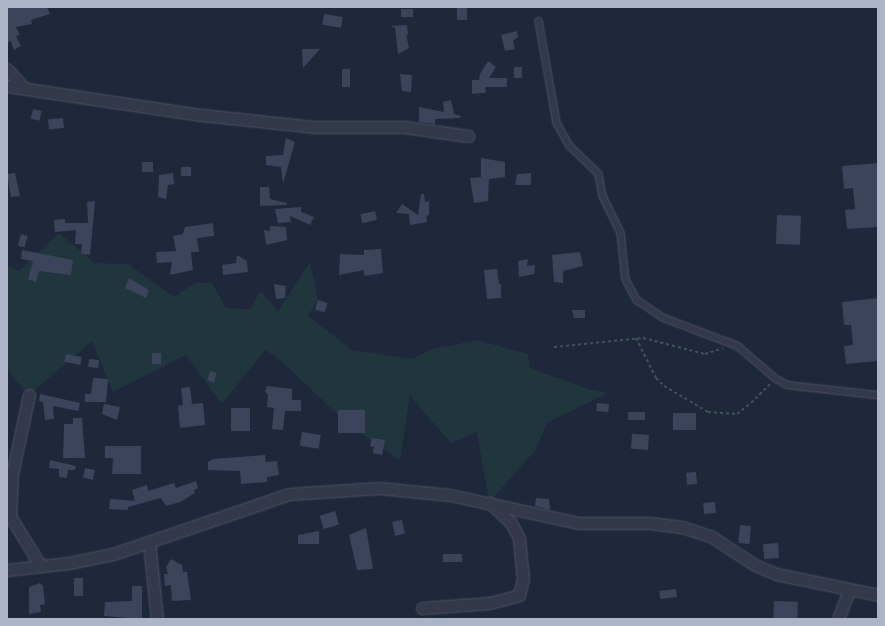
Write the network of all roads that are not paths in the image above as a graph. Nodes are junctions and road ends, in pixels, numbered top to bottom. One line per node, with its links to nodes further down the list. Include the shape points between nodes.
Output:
1 (539, 21): 7 (lane, via 556,123 570,146 599,174 603,196 621,233 626,280 629,289 638,300 664,318 733,344 787,385)
2 (7, 69): 4 (street)
3 (7, 86): 4 (street)
4 (25, 89): 5 (street, via 202,115 315,127 404,127)
5 (468, 136)
6 (29, 395): 10 (street, via 12,474 10,516)
7 (878, 395)
8 (489, 502): 9 (street, via 450,495 379,488 289,494); 12 (street, via 578,523 649,523 682,527 712,537 755,565 776,574); 14 (street, via 511,523 519,538 523,579 519,595 490,603)
9 (149, 543): 10 (street, via 90,559); 15 (street)
10 (40, 565): 11 (street)
11 (7, 570)
12 (849, 590): 13 (street); 16 (street)
13 (878, 595)
14 (422, 608)
15 (157, 619)
16 (838, 619)

